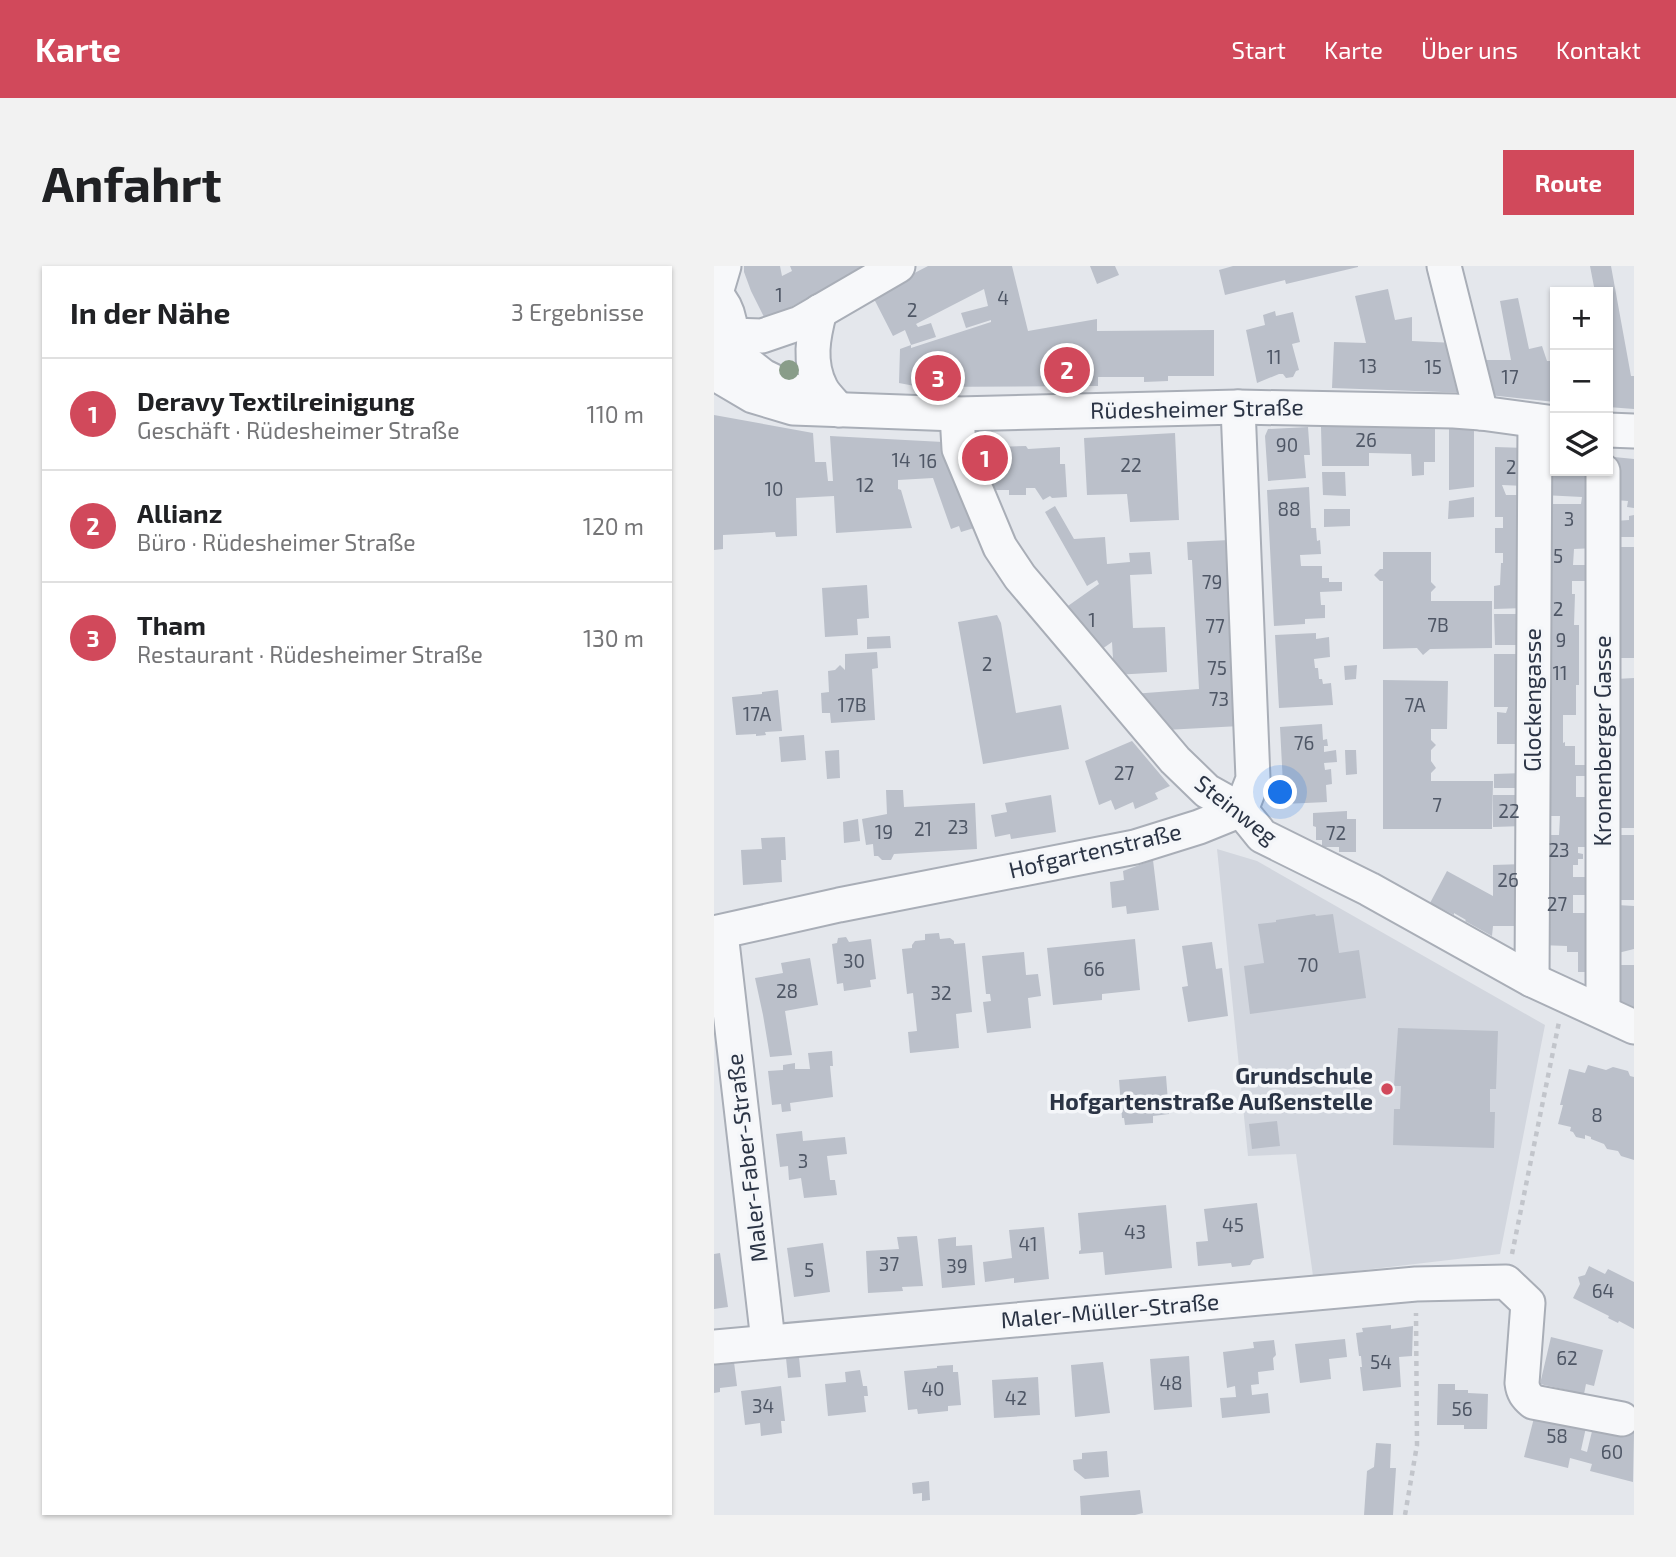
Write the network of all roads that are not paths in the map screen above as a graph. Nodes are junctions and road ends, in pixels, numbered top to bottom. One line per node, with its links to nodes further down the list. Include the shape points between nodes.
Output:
1 (898, 266): 4 (street)
2 (1444, 266): 8 (street)
3 (718, 284): 5 (street, via 730,319)
4 (820, 311): 5 (street); 7 (street, via 813,336 816,374)
5 (721, 355): 7 (street, Rüdesheimer Straße)
6 (1238, 407): 8 (street, Rüdesheimer Straße); 9 (street, Rüdesheimer Straße); 14 (street, via 1253,779)
7 (839, 410): 9 (street, Rüdesheimer Straße)
8 (1481, 413): 10 (street, Rüdesheimer Straße)
9 (957, 414): 14 (street, Steinweg, via 959,449 1000,547 1020,577 1175,760 1208,790)
10 (1545, 422): 16 (street, Glockengasse)
11 (1613, 430): 12 (street)
12 (1634, 431)
13 (1604, 476): 17 (street, Kronenberger Gasse)
14 (1241, 810): 15 (street, Hofgartenstraße, via 1135,848); 16 (street, Steinweg, via 1262,836 1369,889)
15 (718, 933): 19 (street, Maler-Faber-Straße)
16 (1532, 980): 17 (street, Steinweg)
17 (1603, 1012): 18 (street, Steinweg)
18 (1634, 1027)
19 (768, 1341): 20 (street, Maler-Müller-Straße); 21 (street, Maler-Müller-Straße, via 1416,1284 1506,1282 1528,1303 1522,1383 1527,1397 1533,1402)
20 (714, 1347)
21 (1622, 1419)

